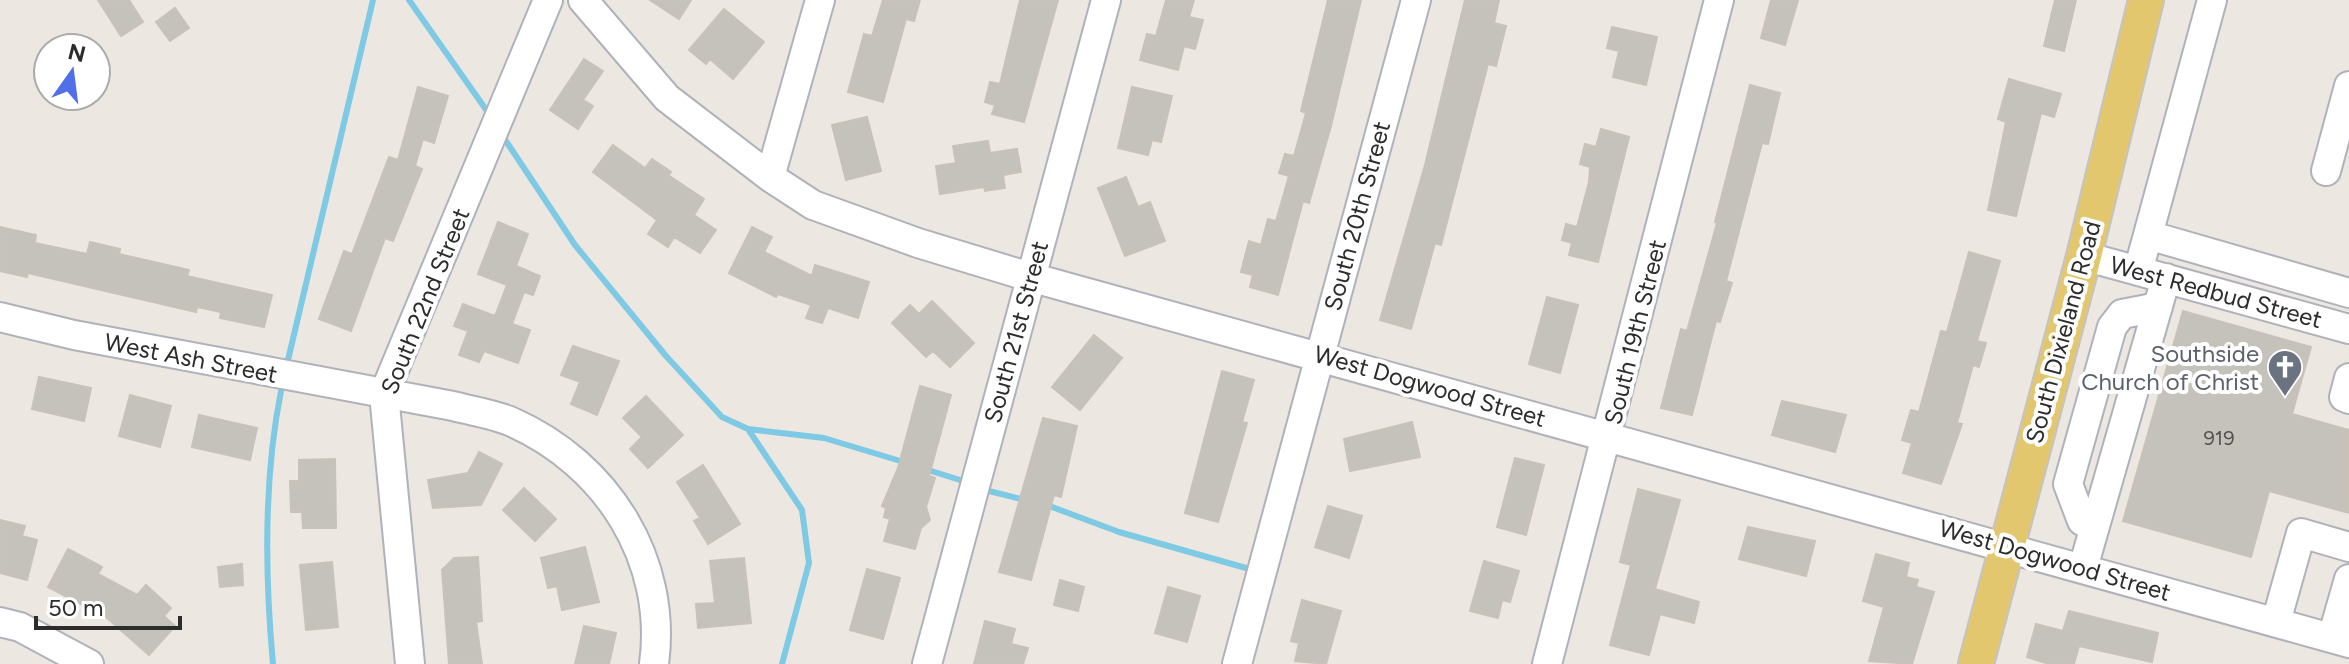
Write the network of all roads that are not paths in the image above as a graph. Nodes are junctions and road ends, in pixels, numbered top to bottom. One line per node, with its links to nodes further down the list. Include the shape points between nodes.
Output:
1 (548, 0): 23 (street, South 22nd Street)
2 (583, 0): 11 (street, West Dogwood Street, via 667,98)
3 (820, 0): 11 (street)
4 (1106, 0): 15 (street, South 21st Street)
5 (1416, 0): 21 (street, South 20th Street)
6 (1719, 0): 25 (street, South 19th Street)
7 (2146, 0): 13 (main road, South Dixieland Road)
8 (2212, 0): 12 (street)
9 (2349, 86): 10 (street)
10 (2326, 171)
11 (770, 177): 15 (street, West Dogwood Street, via 813,205)
12 (2148, 235): 14 (street); 17 (street)
13 (2084, 256): 14 (street, West Redbud Street); 27 (main road, South Dixieland Road)
14 (2138, 271): 16 (street, West Redbud Street)
15 (1030, 277): 21 (street, West Dogwood Street); 37 (street, South 21st Street)
16 (2166, 278): 18 (street); 20 (street, West Redbud Street)
17 (2349, 293)
18 (2158, 307): 26 (street); 26 (street, via 2122,314 2112,327 2068,484 2082,521)
19 (0, 317): 23 (street, West Ash Street)
20 (2349, 329)
21 (1319, 356): 25 (street, West Dogwood Street); 38 (street, South 20th Street)
22 (2349, 378): 24 (street, via 2344,397)
23 (384, 394): 35 (street, South 22nd Street); 36 (street, West Ash Street, via 512,422 571,456 621,510 648,565 658,637)
24 (2349, 399)
25 (1609, 436): 27 (street, West Dogwood Street); 39 (street, South 19th Street)
26 (2094, 528): 29 (street)
27 (2006, 546): 29 (street, West Dogwood Street); 40 (main road, South Dixieland Road)
28 (2349, 547): 32 (street, via 2301,533)
29 (2083, 568): 32 (street, West Dogwood Street)
30 (2349, 579): 33 (street)
31 (0, 622): 34 (street, via 20,627)
32 (2276, 622): 33 (street, West Dogwood Street)
33 (2341, 641)
34 (89, 664)
35 (410, 664)
36 (654, 664)
37 (927, 664)
38 (1237, 664)
39 (1547, 664)
40 (1976, 664)

